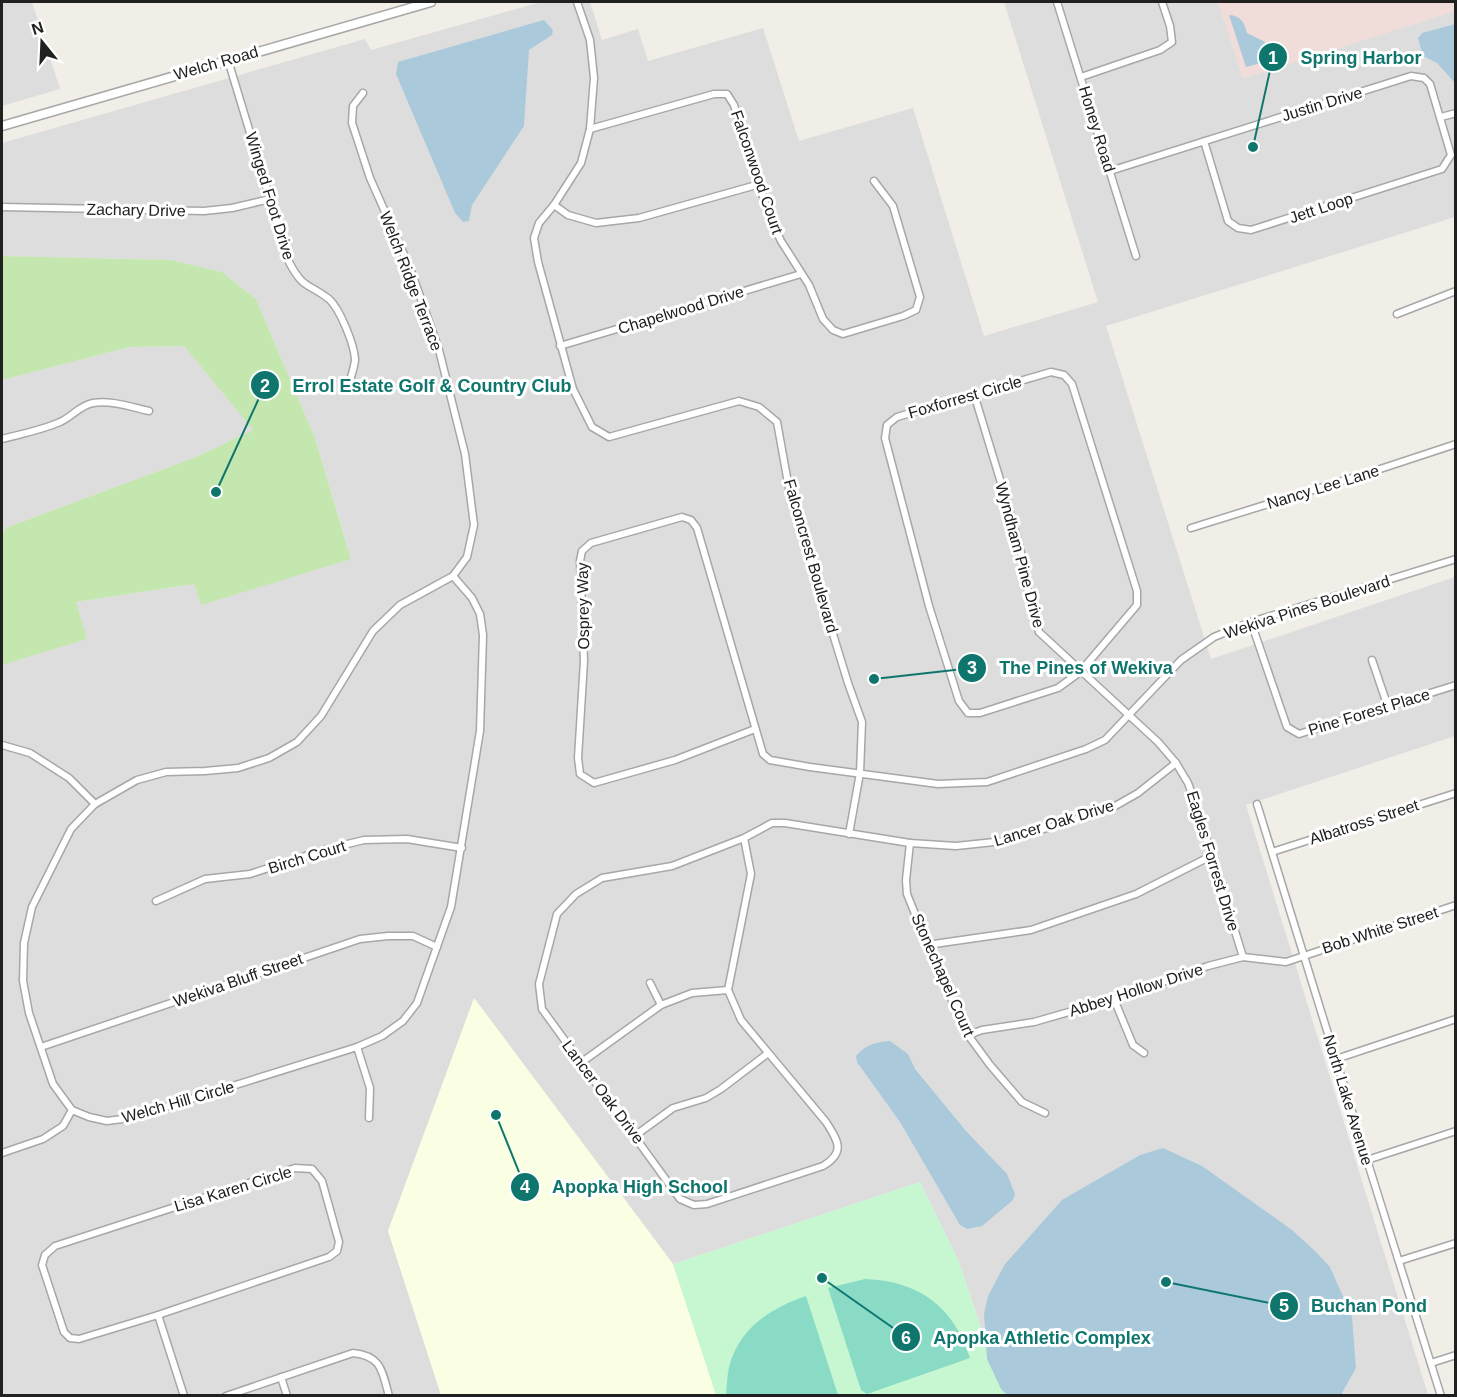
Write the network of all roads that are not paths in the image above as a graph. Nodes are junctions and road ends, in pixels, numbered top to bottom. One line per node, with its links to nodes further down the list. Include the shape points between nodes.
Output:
1 (431, 2): 5 (street, Welch Road)
2 (577, 2): 11 (street, Falconcrest Boulevard, via 590,40 594,78)
3 (1057, 2): 6 (street, Honey Road)
4 (1162, 2): 6 (street, via 1172,42 1160,50)
5 (228, 60): 10 (street, Welch Road); 16 (street, Winged Foot Drive)
6 (1081, 77): 13 (street, Honey Road)
7 (363, 93): 31 (street, Welch Ridge Terrace, via 353,106 352,123 439,350 465,454 474,525 467,557)
8 (1455, 112): 9 (street)
9 (1441, 117): 12 (street, Justin Drive, via 1430,84 1424,78 1411,76); 12 (street, Jett Loop, via 1451,155 1442,169 1251,230 1228,221)
10 (2, 126)
11 (591, 129): 15 (street, Falconwood Court, via 714,94 727,94); 17 (street, Falconcrest Boulevard, via 581,163)
12 (1204, 141): 13 (street, Justin Drive)
13 (1110, 171): 19 (street, Honey Road)
14 (874, 181): 20 (street, Falconwood Court, via 892,206 920,297 916,310 843,334 823,319)
15 (760, 184): 17 (street, via 639,218 607,222 568,215); 20 (street, Falconwood Court, via 769,216)
16 (270, 199): 18 (street, Zachary Drive, via 204,211); 24 (street, Winged Foot Drive, via 297,277 337,306 355,359)
17 (554, 205): 23 (street, Falconcrest Boulevard, via 539,223 534,238)
18 (2, 207)
19 (1136, 256)
20 (801, 274): 23 (street, Chapelwood Drive)
21 (1455, 291): 22 (street)
22 (1397, 315)
23 (560, 346): 42 (street, Falconcrest Boulevard, via 573,389 592,427 609,437 739,401 759,407 777,422 790,494 862,722)
24 (350, 382)
25 (974, 394): 34 (street, Wyndham Pine Drive, via 1012,519 1039,632); 34 (street, Foxforrest Circle, via 1051,372 1064,375 1072,384 1137,591 1137,605 1131,614); 34 (street, Foxforrest Circle, via 897,417 887,425 885,438 929,606 959,701 968,713 980,713 1058,688)
26 (149, 411): 27 (street, via 104,402 90,404 49,427)
27 (2, 439)
28 (1455, 444): 29 (street, Nancy Lee Lane)
29 (1191, 528)
30 (1455, 559): 32 (street, Wekiva Pines Boulevard)
31 (453, 576): 44 (street, via 400,605 374,631 321,716 297,742 269,758 238,768 166,772 137,780); 49 (street, Welch Hill Circle, via 472,598 480,614 483,635 480,731)
32 (1251, 622): 36 (street, Pine Forest Place, via 1287,727 1294,732 1299,734); 37 (street, Wekiva Pines Boulevard, via 1214,637 1180,660)
33 (1372, 660): 36 (street)
34 (1080, 672): 37 (street, Wyndham Pine Drive)
35 (1455, 685): 36 (street, Pine Forest Place)
36 (1388, 707)
37 (1129, 716): 40 (street, Eagles Forrest Drive); 42 (street, Wekiva Pines Boulevard, via 1105,740 1086,750 987,782 938,784)
38 (755, 729): 38 (street, Osprey Way, via 692,520 682,517 591,543 582,551 580,774 594,783 675,760); 41 (street, Osprey Way, via 763,754 770,760)
39 (2, 745): 44 (street, via 30,753 69,778)
40 (1176, 763): 48 (street, Lancer Oak Drive, via 1110,809 1067,823 1004,841 956,846); 51 (street, Eagles Forrest Drive, via 1188,783)
41 (810, 767): 42 (street, Wekiva Pines Boulevard)
42 (860, 773): 46 (street, Falconcrest Boulevard)
43 (1455, 793): 50 (street, Albatross Street)
44 (95, 804): 64 (street, via 71,829 32,907 24,943 23,981)
45 (1257, 804): 50 (street, North Lake Avenue)
46 (849, 834): 47 (street, Lancer Oak Drive, via 772,823); 48 (street, Lancer Oak Drive)
47 (744, 838): 59 (street, via 751,874); 69 (street, Lancer Oak Drive, via 672,866 602,878 576,894 557,914 540,984 542,1009)
48 (910, 843): 54 (street, Stonechapel Court, via 907,894)
49 (462, 848): 52 (street, Birch Court, via 407,839 364,840 250,874 205,879); 55 (street, Welch Hill Circle, via 451,907)
50 (1272, 852): 56 (street, North Lake Avenue)
51 (1211, 856): 54 (street, via 1136,894 1031,930); 57 (street, Eagles Forrest Drive)
52 (156, 901)
53 (1455, 906): 56 (street, Bob White Street)
54 (927, 945): 63 (street, Stonechapel Court)
55 (438, 946): 64 (street, Wekiva Bluff Street, via 413,936 360,939); 65 (street, Welch Hill Circle, via 417,1003 403,1021)
56 (1304, 955): 57 (street, Abbey Hollow Drive, via 1286,962); 68 (street, North Lake Avenue)
57 (1243, 957): 60 (street, Abbey Hollow Drive)
58 (650, 983): 61 (street)
59 (728, 990): 61 (street, via 692,993); 67 (street, Lancer Oak Drive, via 741,1020)
60 (1114, 999): 63 (street, Abbey Hollow Drive, via 1034,1022); 66 (street, via 1133,1045)
61 (661, 1005): 69 (street)
62 (1455, 1019): 68 (street)
63 (968, 1035): 71 (street, Stonechapel Court, via 1022,1102)
64 (41, 1047): 70 (street, via 53,1084)
65 (357, 1047): 70 (street, Welch Hill Circle, via 130,1118 107,1121); 72 (street, via 370,1088)
66 (1144, 1053)
67 (767, 1054): 74 (street, via 721,1089 673,1108); 74 (street, Lancer Oak Drive, via 836,1137 839,1151 824,1166 694,1205 680,1199)
68 (1336, 1059): 76 (street, North Lake Avenue)
69 (582, 1062): 74 (street, Lancer Oak Drive)
70 (72, 1110): 75 (street, via 63,1126 43,1139)
71 (1045, 1113)
72 (369, 1118)
73 (1455, 1131): 76 (street)
74 (636, 1135)
75 (2, 1151)
76 (1367, 1160): 78 (street, North Lake Avenue)
77 (1455, 1243): 78 (street)
78 (1400, 1261): 81 (street, North Lake Avenue)
79 (158, 1315): 79 (street, Lisa Karen Circle, via 79,1339 70,1338 64,1332 42,1265 45,1256 55,1246 284,1171 312,1169 322,1181 339,1242 337,1251); 83 (street)
80 (1455, 1355): 81 (street)
81 (1431, 1363): 87 (street, North Lake Avenue)
82 (281, 1377): 84 (street); 85 (street); 86 (street, via 353,1353 367,1354 379,1362)
83 (184, 1395)
84 (226, 1395)
85 (286, 1395)
86 (389, 1395)
87 (1441, 1395)

